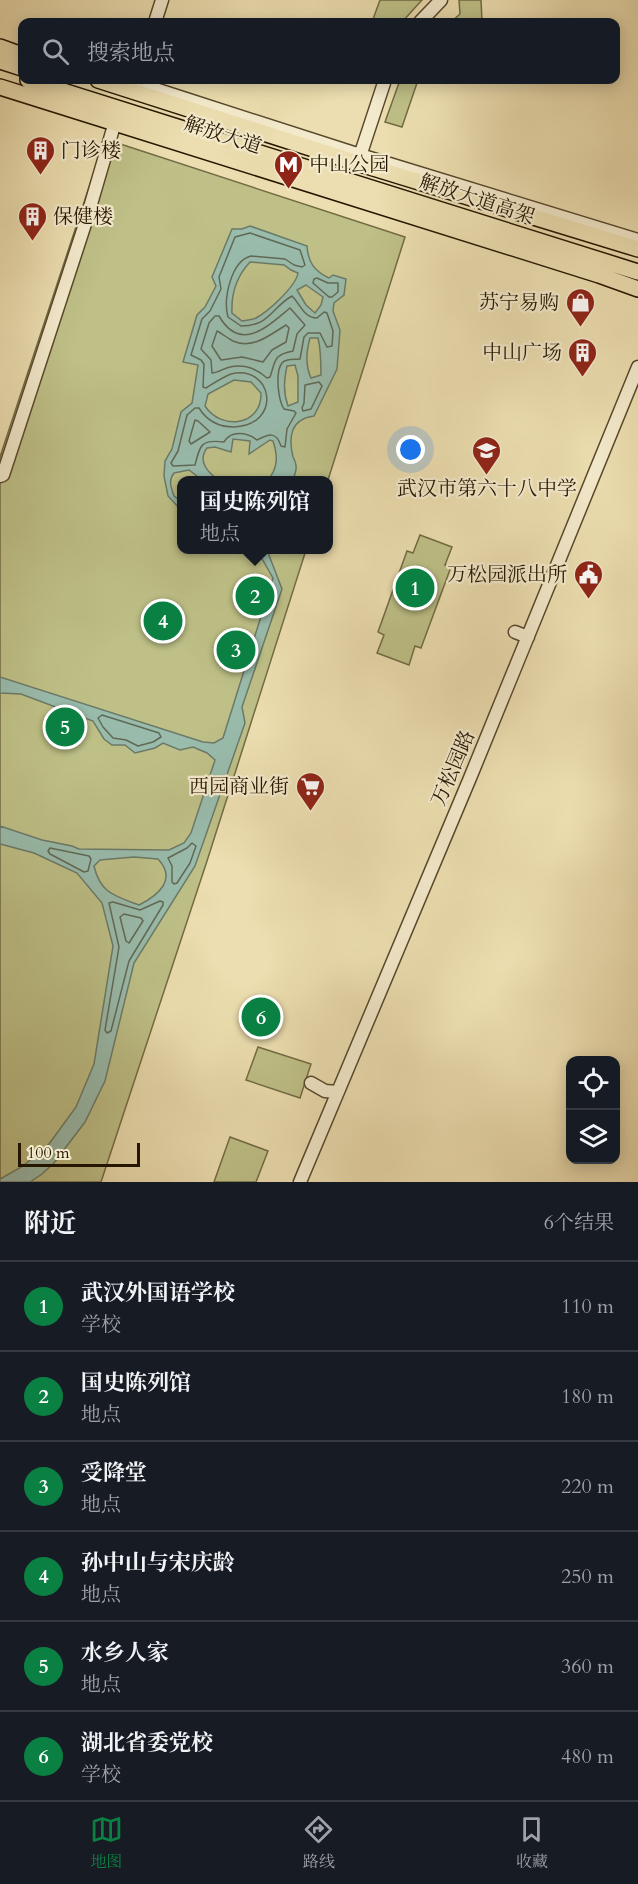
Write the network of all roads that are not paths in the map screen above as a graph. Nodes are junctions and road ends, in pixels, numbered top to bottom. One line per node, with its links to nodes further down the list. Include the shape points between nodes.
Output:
1 (162, 0): 3 (street)
2 (441, 0): 4 (street)
3 (155, 18)
4 (424, 18)
5 (0, 47): 6 (main road)
6 (18, 54)
7 (0, 61): 8 (main road)
8 (18, 67)
9 (0, 70): 10 (main road)
10 (18, 77)
11 (41, 84): 20 (main road, 解放大道高架)
12 (71, 84): 20 (main road, 解放大道高架)
13 (384, 84): 17 (street)
14 (134, 85): 17 (main road, 解放大道)
15 (0, 87): 16 (main road, 解放大道)
16 (115, 122): 21 (main road, 解放大道); 23 (street, via 86,221)
17 (359, 159): 18 (street); 19 (main road, 解放大道)
18 (638, 240)
19 (638, 249)
20 (638, 270)
21 (638, 289)
22 (638, 367): 25 (street, 万松园路)
23 (0, 476)
24 (515, 632): 25 (street)
25 (528, 637): 27 (street, 万松园路)
26 (311, 1083): 27 (street, via 325,1091)
27 (338, 1092): 28 (street, 万松园路)
28 (300, 1182)

